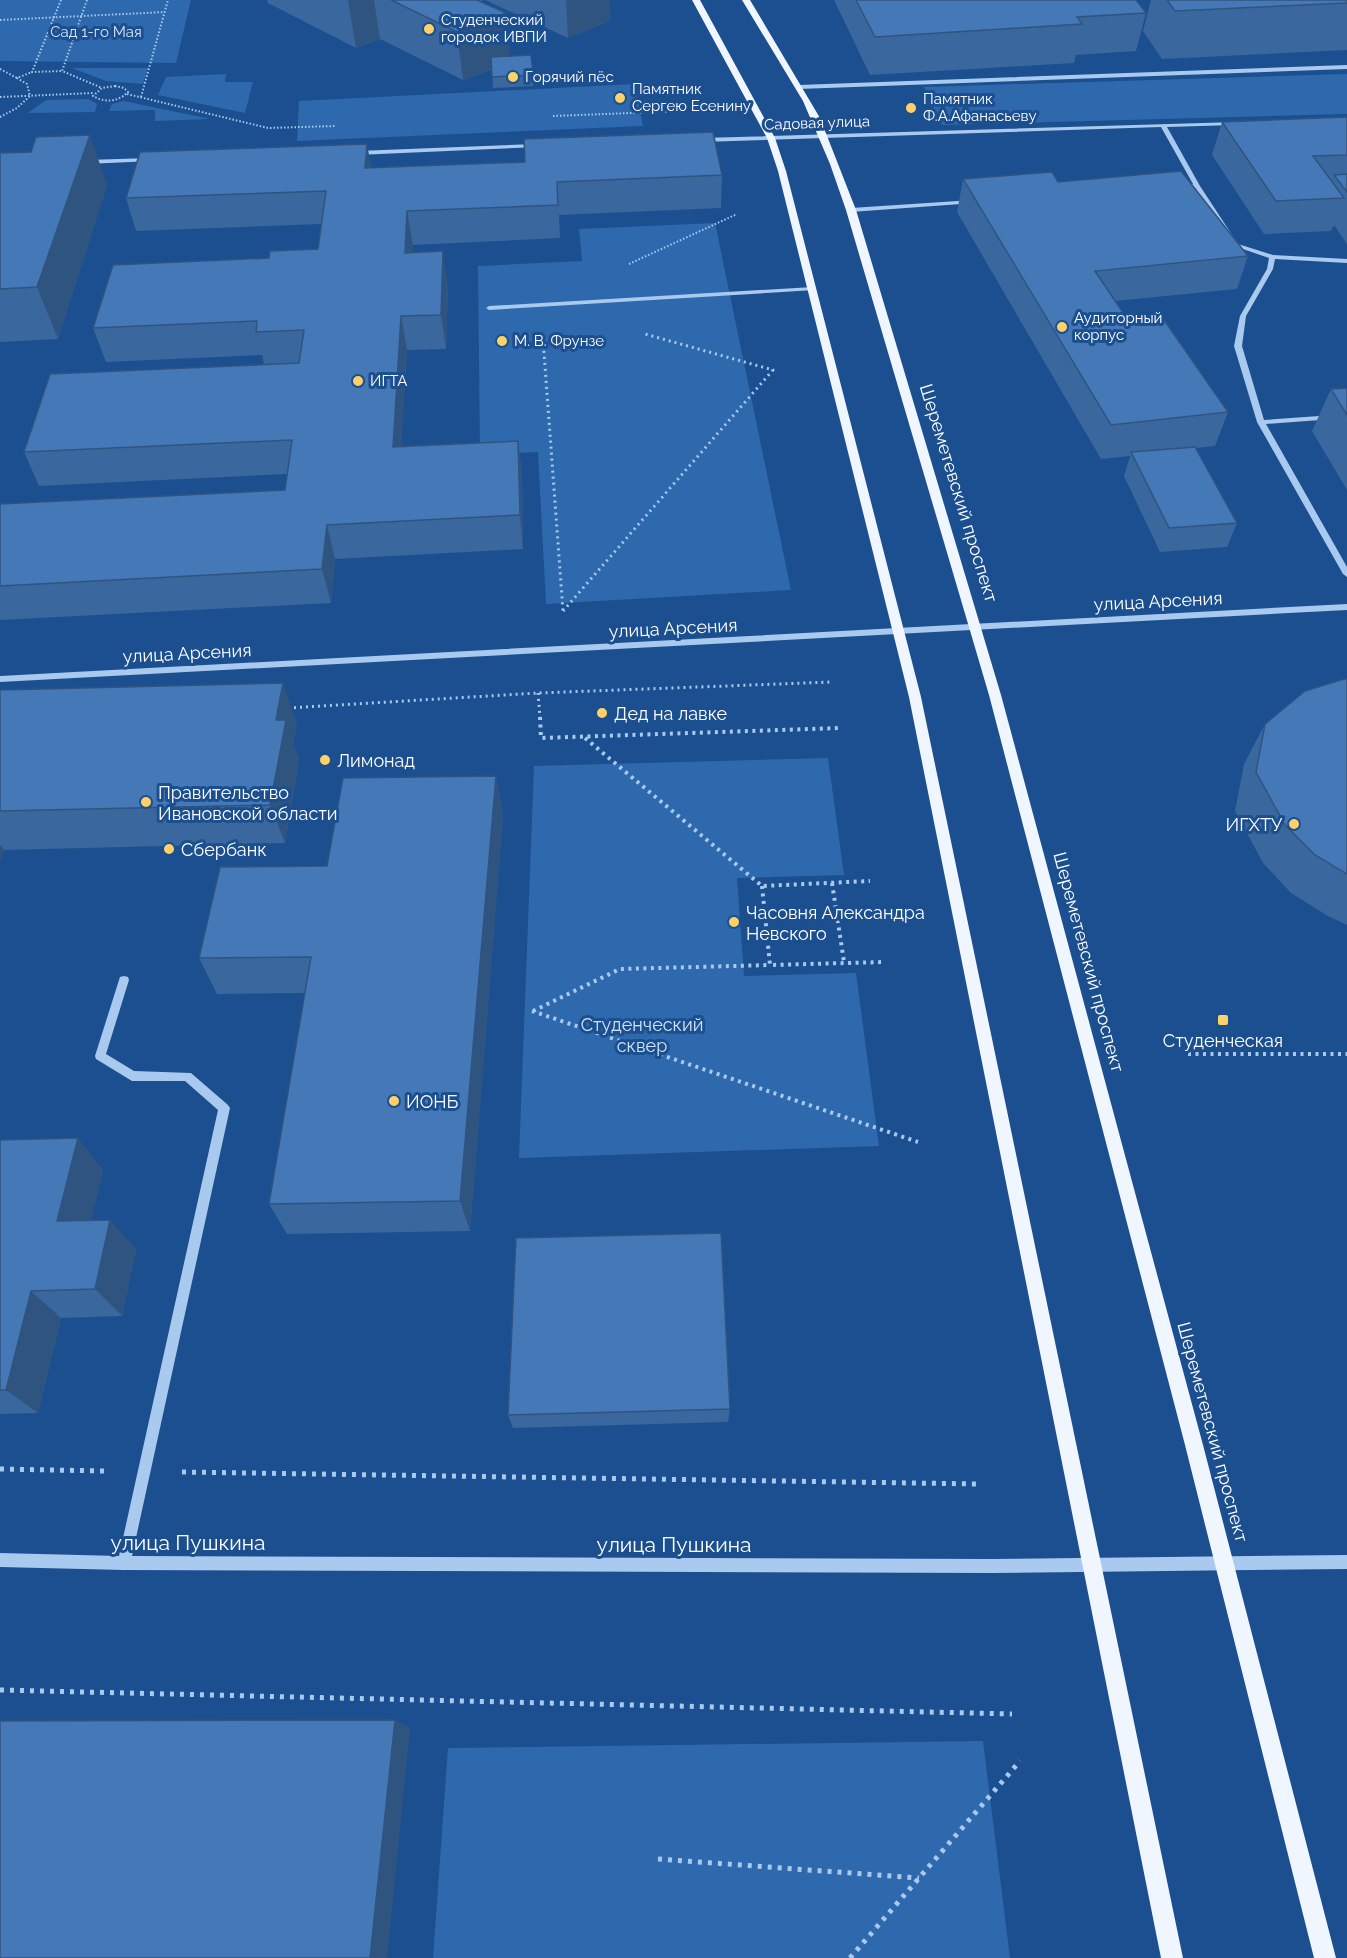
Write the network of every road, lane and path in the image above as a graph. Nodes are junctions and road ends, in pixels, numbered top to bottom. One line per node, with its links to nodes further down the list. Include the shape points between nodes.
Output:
1 (61, 0): 8 (path)
2 (87, 0): 7 (path)
3 (168, 0): 6 (path)
4 (696, 0): 25 (main road)
5 (746, 0): 15 (main road, Шереметевский проспект)
6 (165, 12): 7 (path); 20 (path)
7 (82, 15): 8 (path); 12 (path)
8 (54, 16): 9 (path); 13 (path)
9 (0, 20)
10 (1347, 67): 15 (street)
11 (0, 69): 14 (path)
12 (62, 71): 13 (path); 16 (path)
13 (32, 72): 14 (path)
14 (17, 78): 18 (path, via 26,82)
15 (799, 87): 24 (main road, Шереметевский проспект)
16 (102, 88): 17 (path); 17 (path, via 120,86 128,92 120,99 108,101 98,100)
17 (94, 93): 18 (path)
18 (30, 96): 19 (path); 21 (path)
19 (0, 97)
20 (141, 98)
21 (0, 117)
22 (1244, 123): 23 (street, Садовая улица)
23 (1163, 125): 24 (street, Садовая улица); 31 (street)
24 (824, 136): 25 (street, Садовая улица); 34 (main road, Шереметевский проспект)
25 (771, 138): 26 (street, Садовая улица); 39 (main road)
26 (693, 141)
27 (550, 146): 28 (street)
28 (347, 153)
29 (161, 160): 30 (street)
30 (81, 163)
31 (1197, 186): 32 (street); 36 (street, via 1236,244)
32 (1174, 188)
33 (987, 201): 34 (street)
34 (851, 210): 47 (main road, Шереметевский проспект)
35 (737, 214): 38 (path)
36 (1272, 257): 37 (street); 44 (street, via 1270,269 1244,316 1238,346)
37 (1347, 261)
38 (623, 267)
39 (813, 289): 40 (street); 48 (main road)
40 (541, 305): 41 (street); 42 (path, via 563,611 773,370)
41 (489, 308)
42 (640, 333)
43 (1347, 416): 44 (street)
44 (1261, 422): 45 (street)
45 (1347, 574)
46 (1347, 607): 47 (street, улица Арсения)
47 (976, 627): 48 (street, улица Арсения); 71 (main road, Шереметевский проспект)
48 (900, 632): 49 (street, улица Арсения); 72 (main road)
49 (0, 679)
50 (832, 682): 51 (path)
51 (538, 693): 52 (path); 54 (path, via 541,738)
52 (287, 708)
53 (841, 728): 54 (path)
54 (585, 738): 57 (path)
55 (870, 881): 56 (path)
56 (832, 882): 57 (path); 58 (path)
57 (762, 886): 60 (path)
58 (844, 962): 59 (path); 60 (path)
59 (885, 962)
60 (770, 965): 64 (path, via 620,969 532,1011)
61 (124, 980): 66 (street, via 100,1056 132,1076 187,1076 224,1108)
62 (1188, 1054): 63 (path)
63 (1347, 1054)
64 (918, 1142)
65 (0, 1469): 66 (path)
66 (145, 1471): 67 (path); 70 (street)
67 (979, 1484)
68 (0, 1560): 70 (street, улица Пушкина)
69 (1347, 1562): 71 (street, улица Пушкина)
70 (124, 1563): 72 (street, улица Пушкина)
71 (1224, 1564): 72 (street, улица Пушкина); 80 (main road, Шереметевский проспект)
72 (1091, 1565): 79 (main road)
73 (0, 1690): 74 (path)
74 (1012, 1714)
75 (1020, 1761): 77 (path)
76 (658, 1859): 77 (path)
77 (919, 1878): 78 (path)
78 (850, 1958)
79 (1172, 1958)
80 (1325, 1958)

